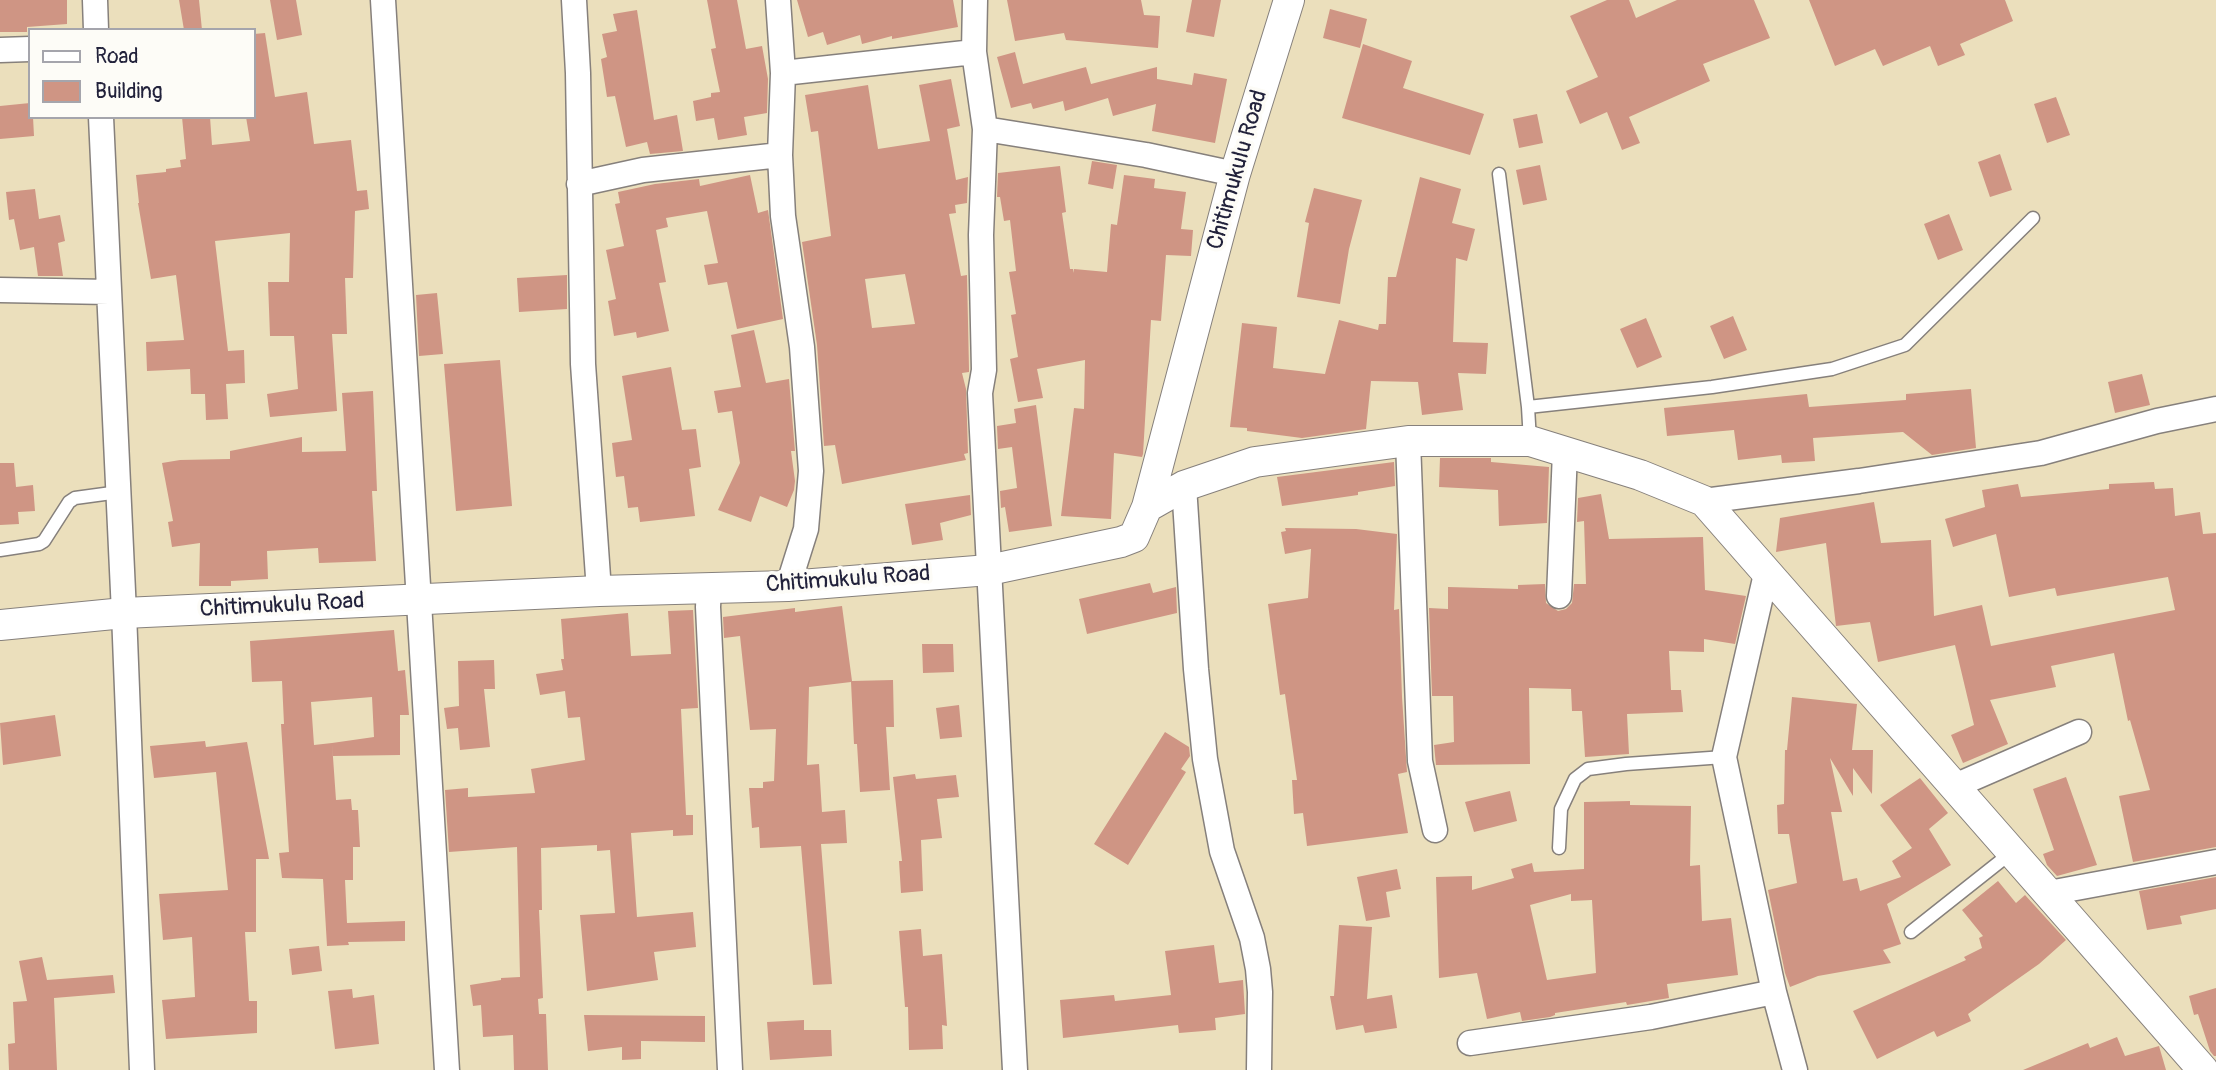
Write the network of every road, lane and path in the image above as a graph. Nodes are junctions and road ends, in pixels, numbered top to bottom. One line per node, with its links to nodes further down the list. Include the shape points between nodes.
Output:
1 (95, 0): 7 (street)
2 (383, 0): 37 (street)
3 (574, 0): 17 (street)
4 (778, 0): 11 (street)
5 (975, 0): 10 (street)
6 (1289, 0): 15 (street, Chitimukulu Road)
7 (96, 28)
8 (28, 49): 9 (street)
9 (0, 50)
10 (974, 52): 11 (street); 13 (street)
11 (783, 73): 14 (street)
12 (100, 119): 20 (street)
13 (985, 129): 15 (street); 31 (street, via 981,235 985,370 980,393)
14 (780, 155): 17 (street, via 643,170); 33 (street, via 811,471 806,529)
15 (1235, 174): 29 (street, Chitimukulu Road)
16 (1499, 174): 21 (lane)
17 (579, 184): 35 (street, via 583,364)
18 (2033, 218): 21 (lane, via 1905,345 1832,369)
19 (0, 290): 20 (street)
20 (109, 292): 27 (street)
21 (1528, 407): 24 (lane)
22 (2216, 409): 28 (street, via 2041,453)
23 (1408, 441): 24 (street); 26 (street, via 1255,462); 43 (street, via 1420,761)
24 (1530, 441): 25 (street)
25 (1565, 452): 28 (street); 36 (street)
26 (1184, 485): 29 (street); 55 (street, via 1205,759 1222,851 1258,969)
27 (119, 492): 30 (lane, via 75,498 44,541); 38 (street)
28 (1704, 501): 32 (street)
29 (1147, 507): 31 (street, Chitimukulu Road, via 1134,537)
30 (0, 550)
31 (989, 570): 33 (street, Chitimukulu Road); 54 (street)
32 (1766, 574): 41 (street); 42 (street)
33 (788, 586): 34 (street, Chitimukulu Road)
34 (709, 587): 35 (street, Chitimukulu Road); 53 (street)
35 (599, 591): 37 (street, Chitimukulu Road)
36 (1559, 596)
37 (419, 600): 38 (street, Chitimukulu Road); 52 (street)
38 (124, 613): 39 (street, Chitimukulu Road); 51 (street)
39 (0, 625)
40 (2079, 732): 42 (street)
41 (1724, 757): 44 (lane, via 1588,769 1575,779 1561,809); 49 (street)
42 (1955, 786): 45 (street)
43 (1434, 830)
44 (1559, 848)
45 (2012, 851): 47 (street); 48 (lane)
46 (2216, 862): 47 (street)
47 (2049, 893): 57 (street)
48 (1911, 932)
49 (1774, 992): 50 (street, via 1651,1017); 56 (street)
50 (1470, 1043)
51 (142, 1070)
52 (447, 1070)
53 (730, 1070)
54 (1015, 1070)
55 (1259, 1070)
56 (1795, 1070)
57 (2203, 1070)

